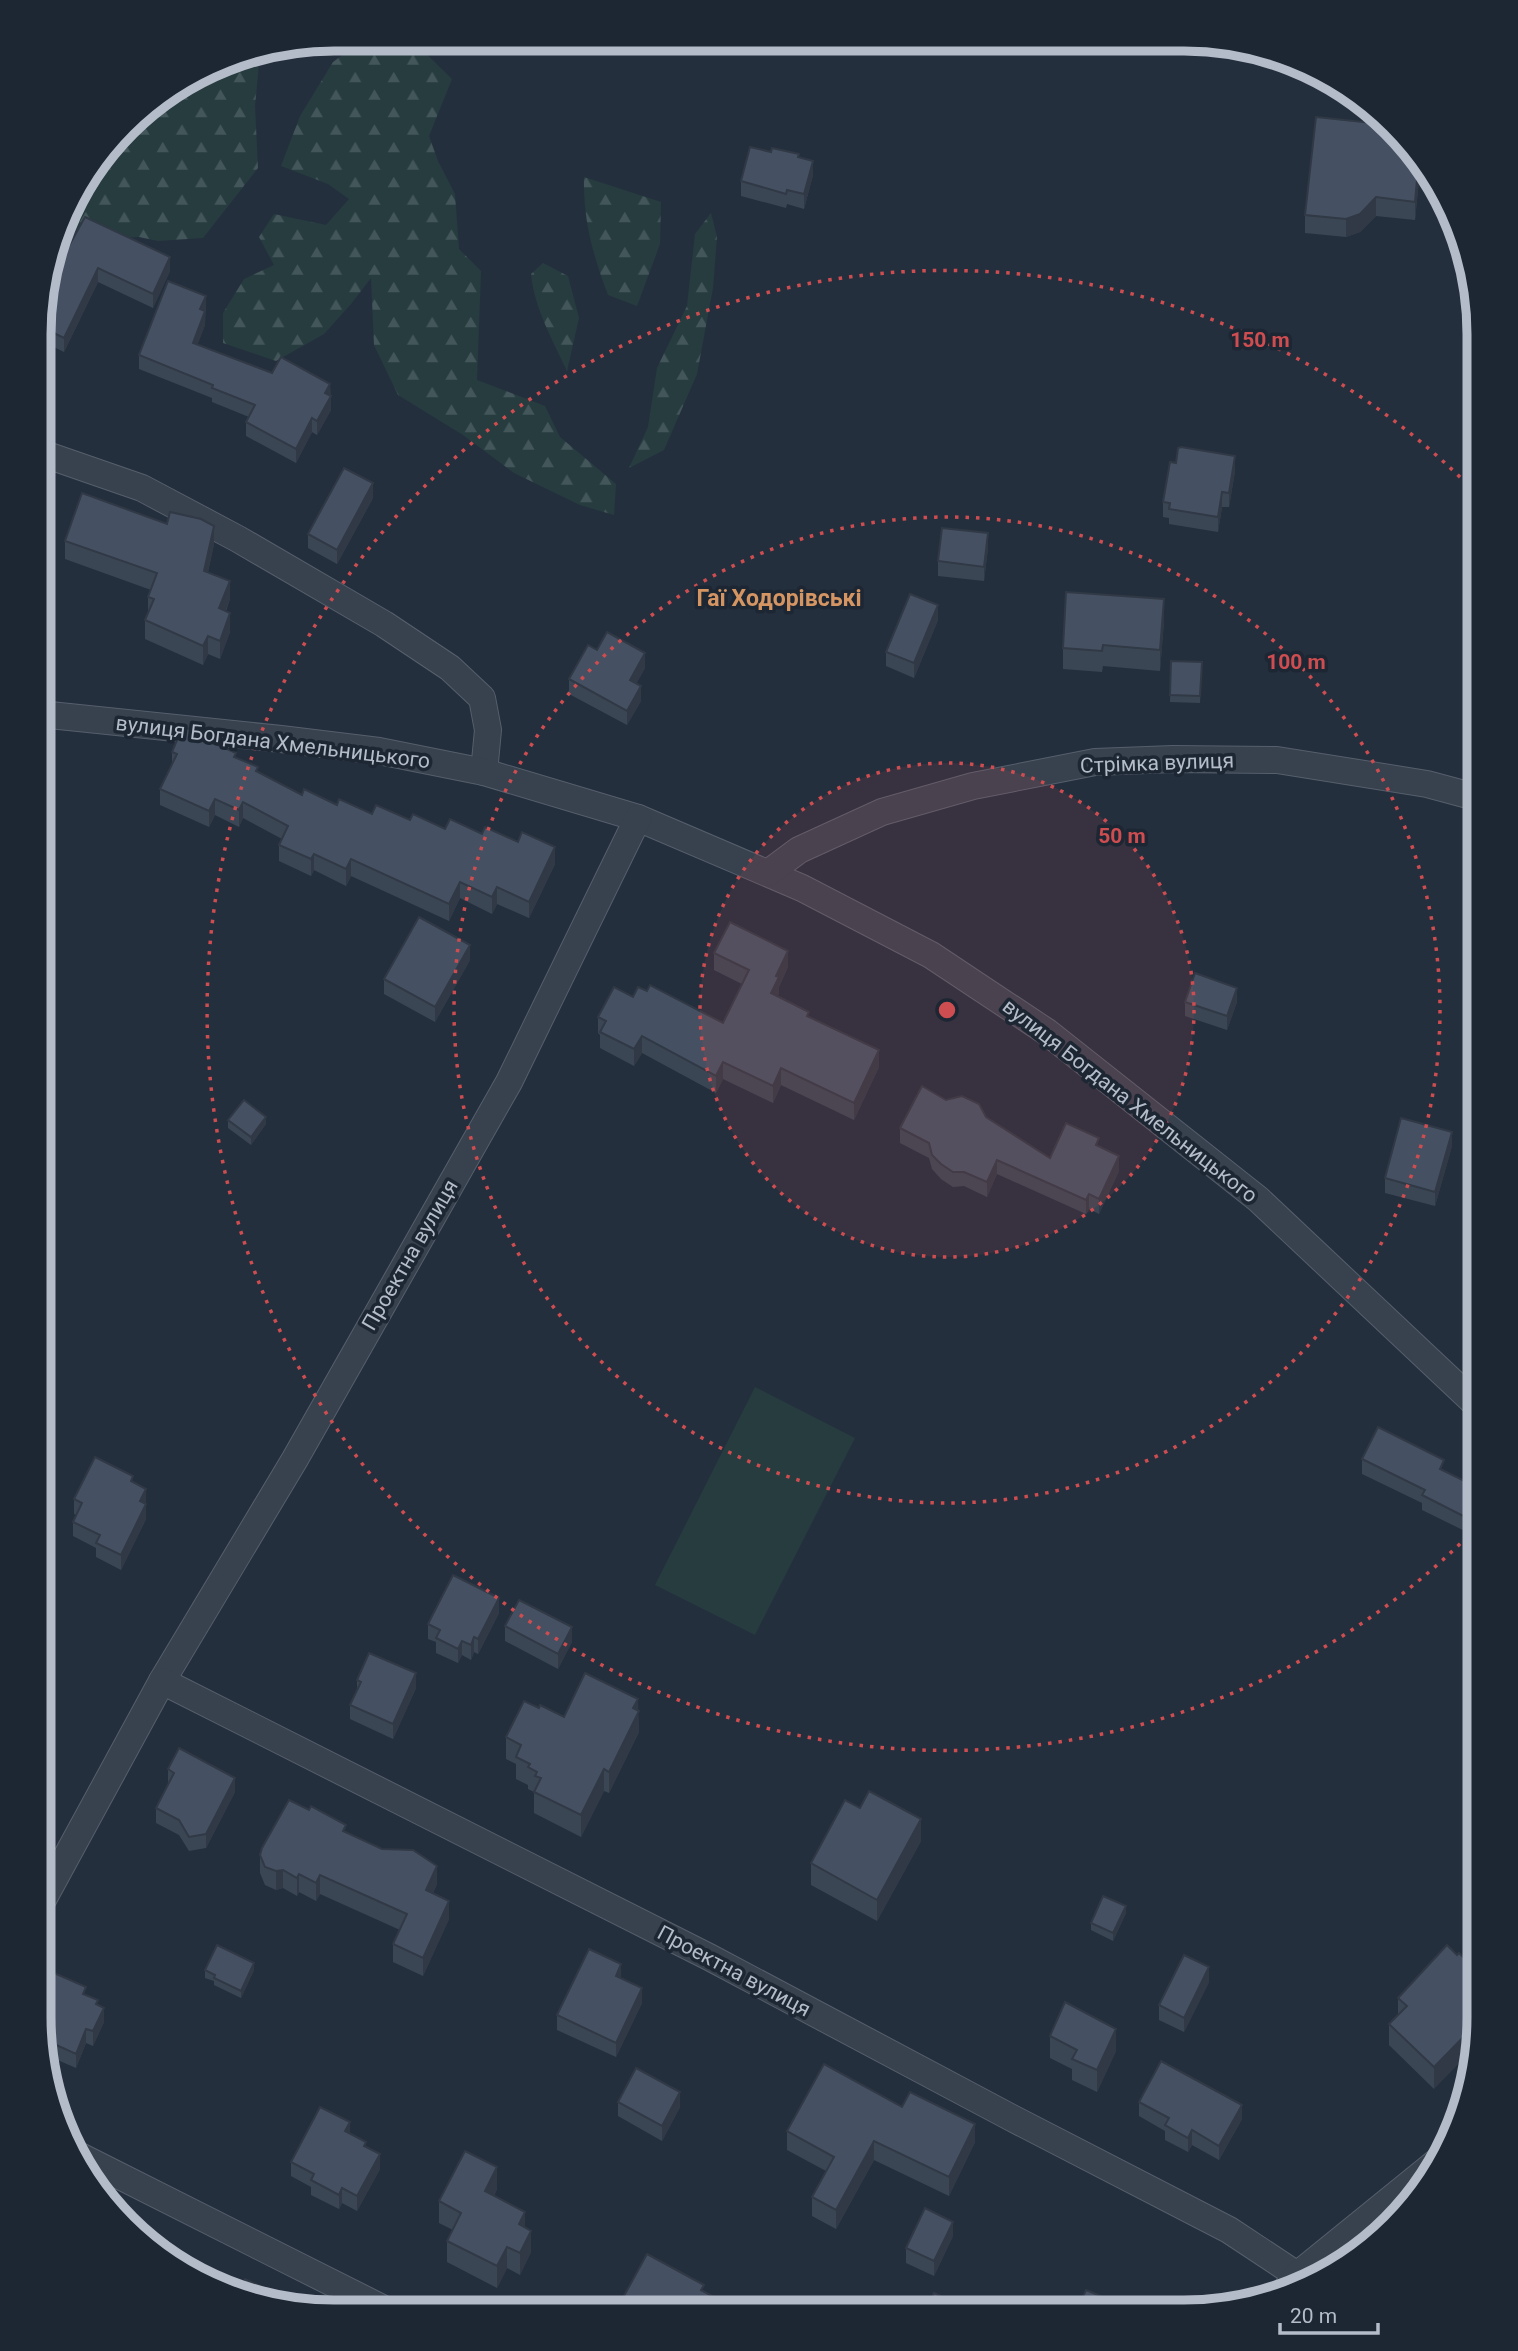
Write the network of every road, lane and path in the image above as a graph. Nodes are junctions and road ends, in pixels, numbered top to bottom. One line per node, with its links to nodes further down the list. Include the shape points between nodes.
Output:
1 (51, 456): 3 (street, via 142,488 384,624 450,668 482,698 488,730)
2 (51, 716): 3 (street, вулиця Богдана Хмельницького, via 379,751)
3 (484, 772): 5 (street, вулиця Богдана Хмельницького)
4 (1467, 795): 6 (street, Стрімка вулиця, via 1278,760 1095,762 973,786 882,812 799,850)
5 (638, 818): 6 (street, вулиця Богдана Хмельницького); 8 (street, Проектна вулиця, via 509,1082 302,1447)
6 (768, 873): 7 (street, вулиця Богдана Хмельницького, via 931,955 1047,1032 1258,1199)
7 (1467, 1396)
8 (162, 1681): 9 (street, Проектна вулиця); 13 (street, Проектна вулиця, via 709,1957 1229,2230)
9 (51, 1885)
10 (90, 2161): 14 (street)
11 (1417, 2178): 12 (street)
12 (1301, 2275)
13 (1287, 2281)
14 (366, 2300)

